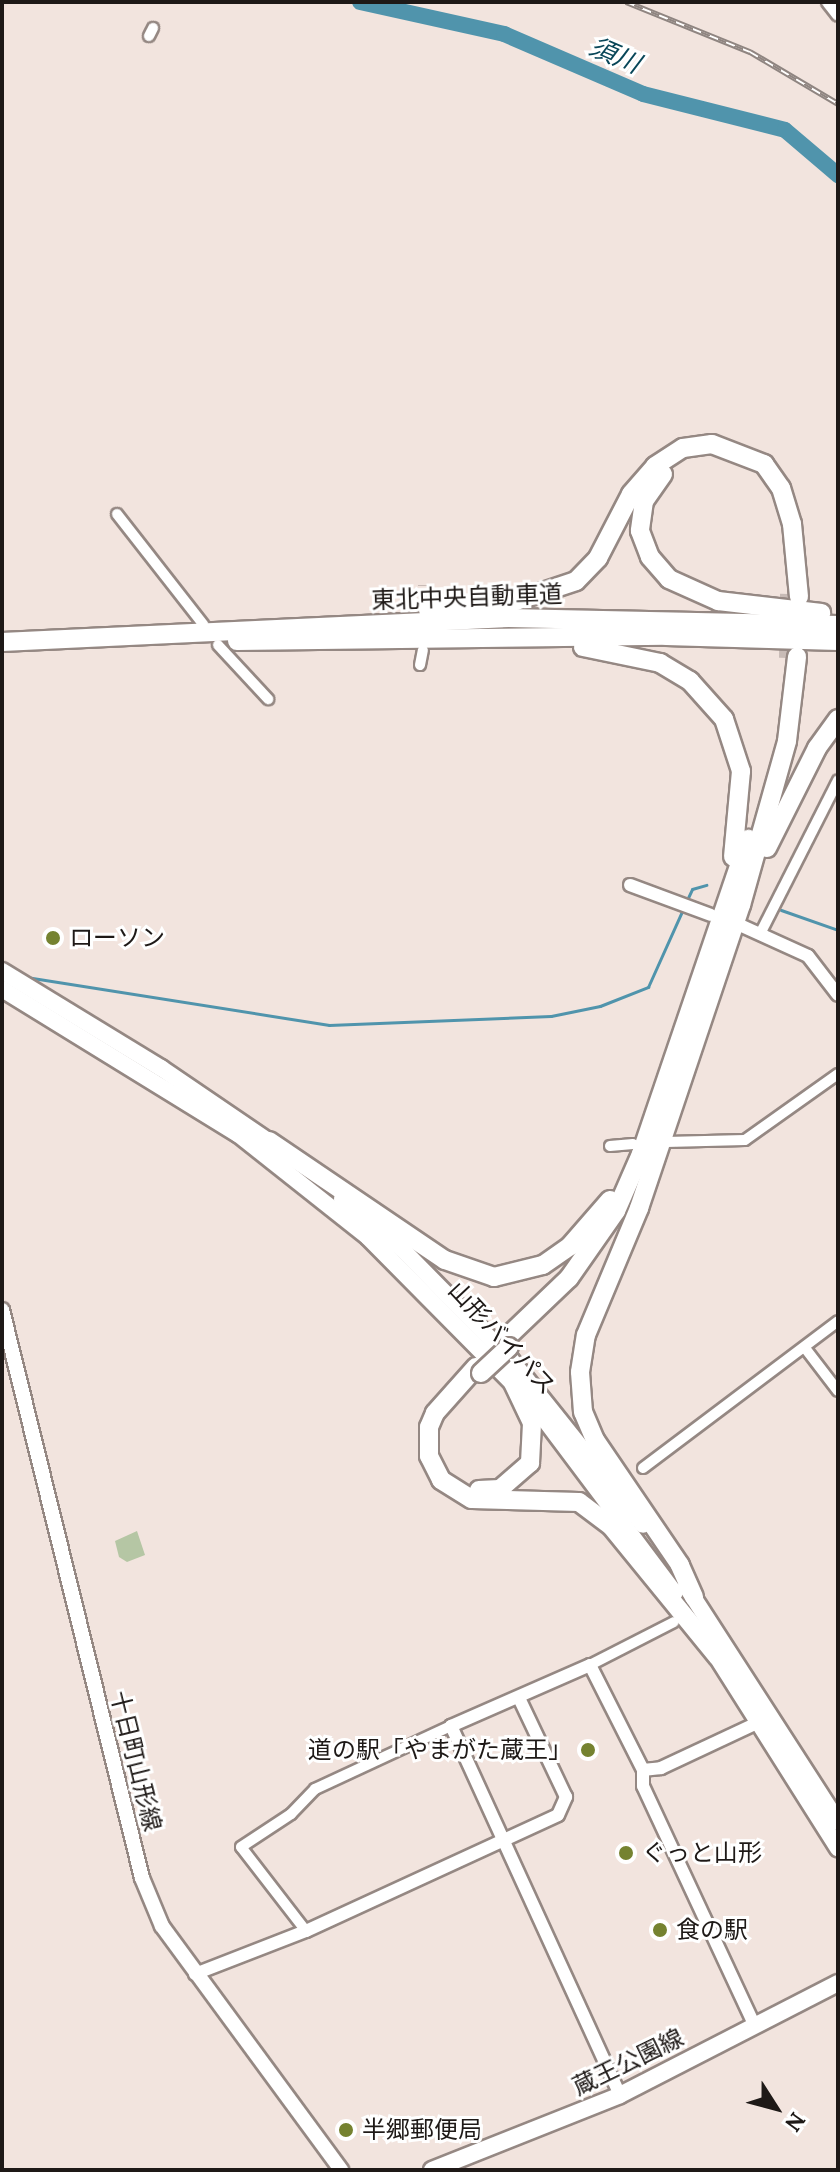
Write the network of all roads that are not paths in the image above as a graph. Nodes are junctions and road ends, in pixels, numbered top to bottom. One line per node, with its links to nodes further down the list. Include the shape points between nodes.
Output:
1 (828, 2): 2 (street)
2 (838, 15)
3 (117, 514): 6 (street)
4 (838, 614): 6 (highway, via 718,601 669,579 650,557 640,531 644,501 659,476 679,461 703,455 730,458 753,470 779,512 794,595 792,524 781,488 764,464 712,444 683,448 655,466 631,494 598,558 576,581 543,595)
5 (838, 625): 6 (highway, 東北中央自動車道, via 508,618)
6 (212, 633): 7 (highway, 東北中央自動車道); 14 (street)
7 (98, 639): 8 (highway, 東北中央自動車道); 10 (highway, 東北中央自動車道)
8 (272, 641): 9 (highway, 東北中央自動車道, via 666,636); 18 (highway, via 354,647 573,646 615,650 668,667 711,702 736,752 741,792)
9 (838, 641)
10 (2, 642)
11 (423, 650): 13 (street)
12 (792, 658): 18 (highway, via 765,788)
13 (420, 665)
14 (268, 699)
15 (838, 719): 18 (highway)
16 (838, 780): 21 (street)
17 (630, 885): 19 (street)
18 (733, 902): 27 (highway); 29 (highway)
19 (711, 915)
20 (742, 926): 21 (street)
21 (761, 932): 24 (street, via 808,956)
22 (2, 971): 26 (main road, 山形バイパス)
23 (2, 989): 35 (main road, 山形バイパス, via 156,1080 316,1192 414,1281)
24 (838, 995)
25 (838, 1074): 27 (street, via 745,1140)
26 (269, 1141): 29 (highway, via 445,1260 494,1277 543,1265 570,1246); 38 (main road, 山形バイパス, via 402,1249 502,1351 586,1448)
27 (662, 1142): 32 (highway, via 587,1266); 38 (highway, via 586,1335 580,1372 583,1412 604,1457 680,1565)
28 (610, 1146): 29 (street)
29 (637, 1149): 32 (highway, via 594,1245)
30 (2, 1310): 50 (main road, 十日町山形線, via 142,1878 162,1926)
31 (838, 1321): 33 (street)
32 (506, 1345): 34 (highway)
33 (805, 1348): 36 (street); 37 (street)
34 (478, 1370): 35 (highway, via 445,1415 440,1431 439,1449 448,1472 464,1486 500,1489 517,1480 530,1463 532,1423); 40 (highway, via 435,1413 429,1427 429,1456 441,1480 472,1499 579,1502 611,1526)
35 (513, 1383): 40 (main road, 山形バイパス, via 615,1507)
36 (838, 1391)
37 (643, 1468)
38 (694, 1597): 46 (main road, 山形バイパス)
39 (674, 1622): 41 (street)
40 (718, 1657): 43 (main road, 山形バイパス)
41 (590, 1665): 42 (street); 45 (street)
42 (519, 1698): 44 (street); 47 (street, via 565,1804 558,1815)
43 (759, 1722): 45 (street, via 661,1768); 48 (main road, 山形バイパス)
44 (451, 1726): 47 (street); 49 (street, via 315,1789 291,1814 241,1847)
45 (643, 1770): 52 (street, via 643,1786)
46 (838, 1822)
47 (505, 1841): 49 (street); 53 (street)
48 (838, 1848)
49 (306, 1931): 50 (street)
50 (195, 1974): 54 (main road, 十日町山形線)
51 (838, 1983): 52 (main road, 蔵王公園線)
52 (755, 2026): 53 (main road, 蔵王公園線)
53 (620, 2095): 55 (main road, 蔵王公園線)
54 (341, 2170)
55 (432, 2170)

